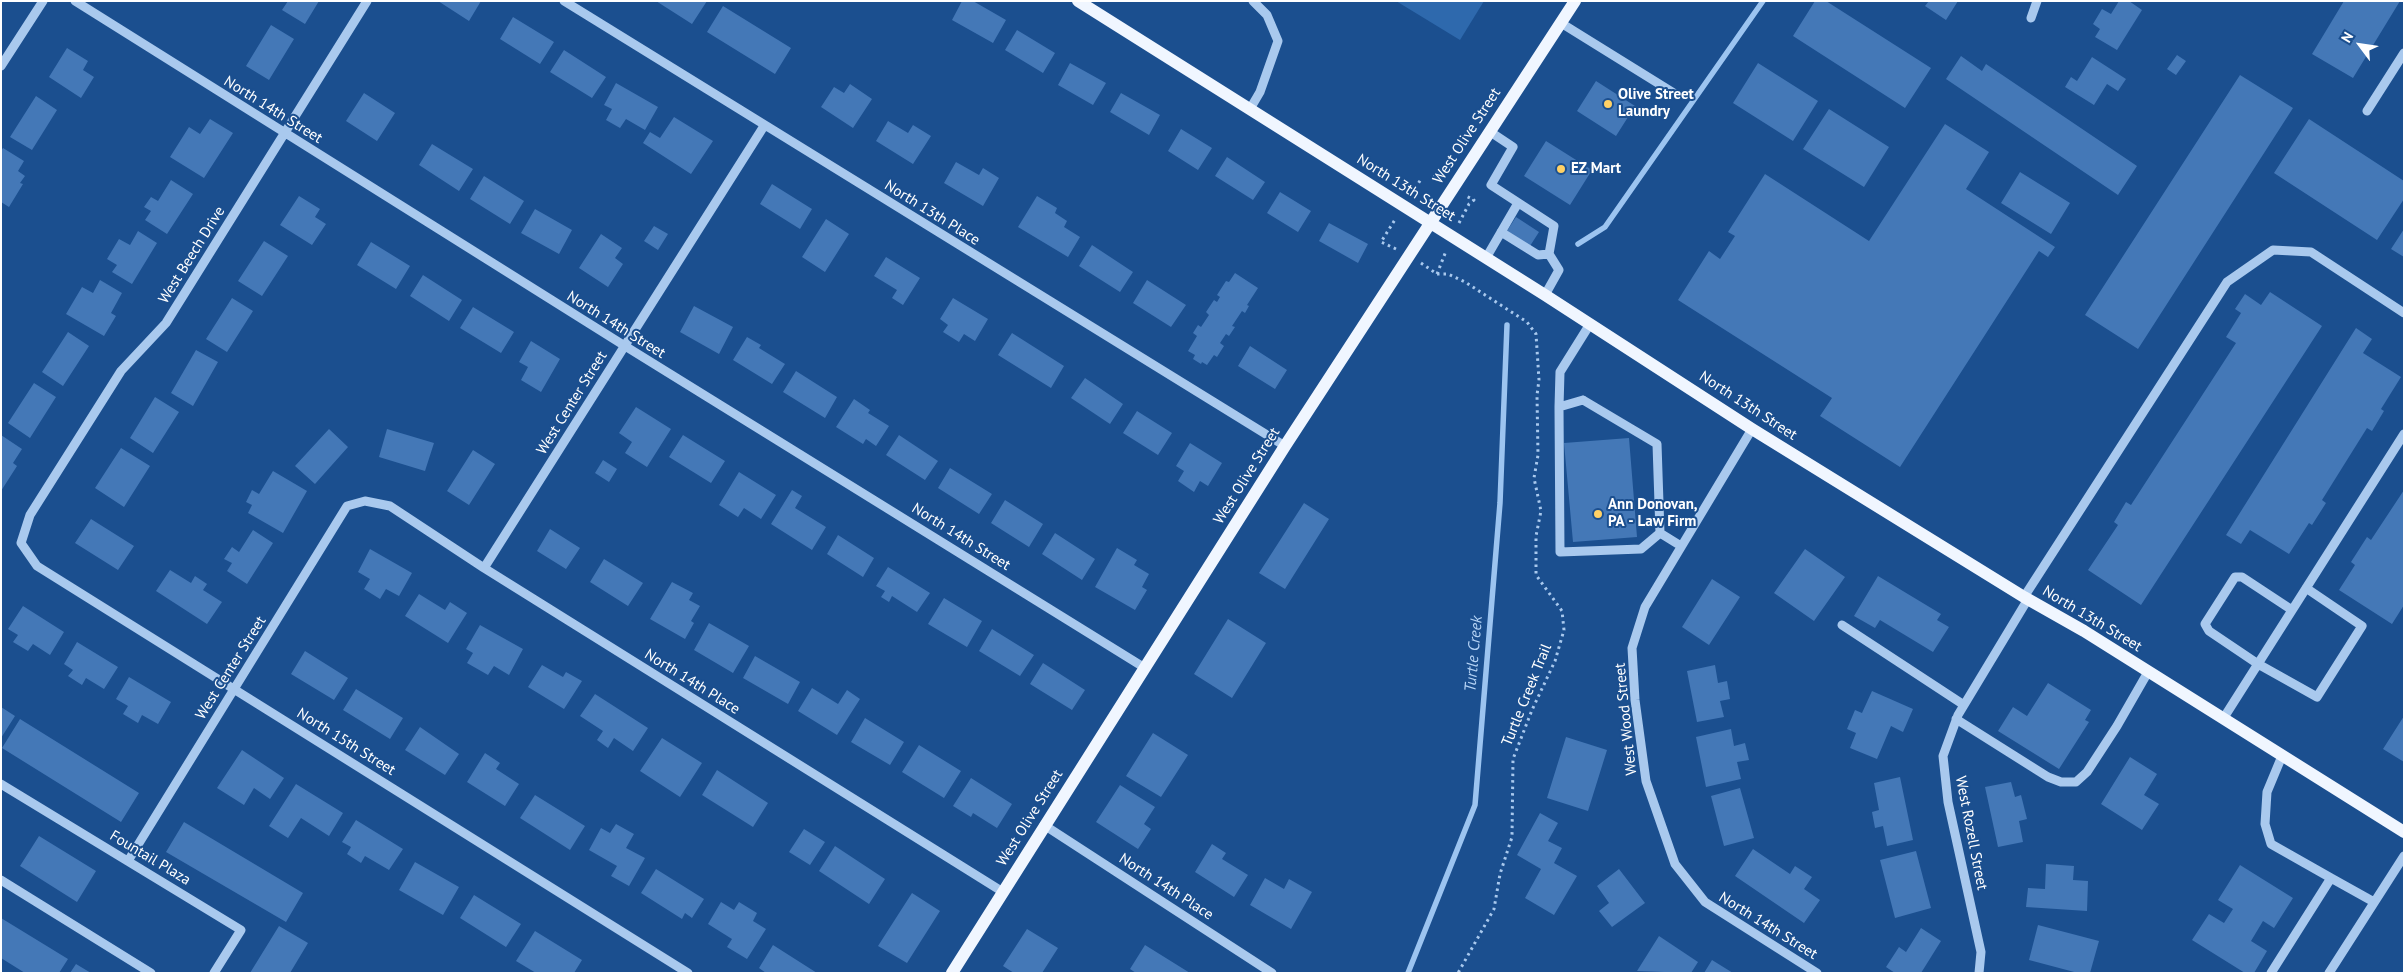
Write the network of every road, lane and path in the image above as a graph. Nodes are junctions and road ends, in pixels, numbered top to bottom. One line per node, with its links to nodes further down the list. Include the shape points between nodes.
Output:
1 (43, 1): 12 (street)
2 (75, 1): 18 (street, North 14th Street)
3 (367, 1): 18 (street, West Beech Drive)
4 (564, 1): 16 (street, North 13th Place)
5 (1078, 1): 14 (main road, North 13th Street)
6 (1253, 1): 14 (street, via 1266,15 1278,41 1260,92)
7 (1575, 1): 10 (main road, West Olive Street)
8 (2037, 1): 9 (street)
9 (2031, 18)
10 (1561, 23): 13 (street); 17 (main road, West Olive Street)
11 (2404, 53): 15 (street)
12 (1, 66)
13 (1677, 95)
14 (1250, 109): 24 (main road, North 13th Street)
15 (2367, 111)
16 (764, 126): 36 (street, West Center Street); 40 (street, North 13th Place)
17 (1489, 131): 22 (street, via 1513,147 1492,184); 24 (main road, West Olive Street)
18 (283, 134): 36 (street, North 14th Street); 42 (street, West Beech Drive, via 166,323 120,371)
19 (1421, 179): 20 (path)
20 (1418, 183)
21 (1469, 198): 23 (path, via 1474,200)
22 (1518, 203): 25 (street); 28 (street, via 1554,226)
23 (1469, 204)
24 (1430, 222): 29 (main road, North 13th Street); 40 (main road, West Olive Street)
25 (1501, 232): 28 (street, via 1538,255); 29 (street)
26 (1384, 237): 27 (path, via 1382,242)
27 (1386, 244)
28 (1549, 254): 33 (street, via 1559,270)
29 (1486, 258): 33 (main road, North 13th Street)
30 (1439, 269): 32 (path)
31 (1432, 270): 32 (path)
32 (1437, 274): 73 (path, Turtle Creek Trail, via 1448,274 1465,282 1527,322 1536,334 1538,455 1534,478 1541,511 1536,536 1536,575 1562,611 1564,630 1555,660 1513,759 1512,837 1500,874 1494,909)
33 (1545, 295): 35 (main road, North 13th Street)
34 (2404, 313): 47 (street, West Rozell Street, via 2311,252 2273,250 2227,282)
35 (1590, 324): 37 (street, via 1560,372); 38 (main road, North 13th Street)
36 (625, 346): 45 (street, West Center Street); 51 (street, North 14th Street)
37 (1559, 407): 43 (street, via 1583,400 1657,444); 43 (street, via 1560,552 1641,549)
38 (1752, 429): 44 (street, West Wood Street); 47 (main road, North 13th Street)
39 (2404, 434): 46 (street)
40 (1285, 446): 51 (main road, West Olive Street)
41 (365, 501): 45 (street, North 14th Place, via 390,506); 53 (street, West Center Street, via 347,506)
42 (30, 515): 53 (street, North 15th Street, via 21,543 37,566)
43 (1660, 533): 44 (street)
44 (1681, 546): 66 (street, West Wood Street, via 1645,607 1632,648 1635,700 1646,781 1675,864)
45 (484, 568): 65 (street, North 14th Place)
46 (2306, 588): 48 (street); 50 (street, via 2362,626 2317,698)
47 (2026, 598): 52 (main road, North 13th Street); 54 (street, West Rozell Street)
48 (2292, 610): 50 (street); 50 (street, via 2242,577 2234,577 2221,596 2205,624 2209,631)
49 (1842, 625): 54 (street)
50 (2258, 664): 56 (street)
51 (1145, 668): 59 (main road, West Olive Street)
52 (2148, 672): 55 (street, via 2087,772 2076,782 2061,782 2048,777); 56 (main road, North 13th Street)
53 (234, 688): 62 (street, West Center Street); 70 (street, North 15th Street)
54 (1964, 705): 55 (street, West Rozell Street)
55 (1956, 719): 75 (street, West Rozell Street, via 1943,756 1948,802 1981,952)
56 (2223, 719): 57 (main road, North 13th Street)
57 (2282, 756): 60 (main road, North 13th Street); 63 (street, via 2267,792 2265,824 2271,844)
58 (1, 784): 62 (street, Fountail Plaza)
59 (1044, 825): 65 (main road, West Olive Street); 72 (street, North 14th Place)
60 (2404, 832)
61 (2404, 856): 67 (street)
62 (128, 861): 69 (street, Fountail Plaza, via 241,930)
63 (2331, 878): 67 (street); 76 (street)
64 (1, 880): 68 (street)
65 (1003, 892): 71 (main road, West Olive Street)
66 (1705, 902): 74 (street, North 14th Street)
67 (2374, 902): 77 (street)
68 (151, 973)
69 (214, 973)
70 (688, 973)
71 (952, 973)
72 (1272, 973)
73 (1458, 973)
74 (1817, 973)
75 (1979, 973)
76 (2271, 973)
77 (2329, 973)

